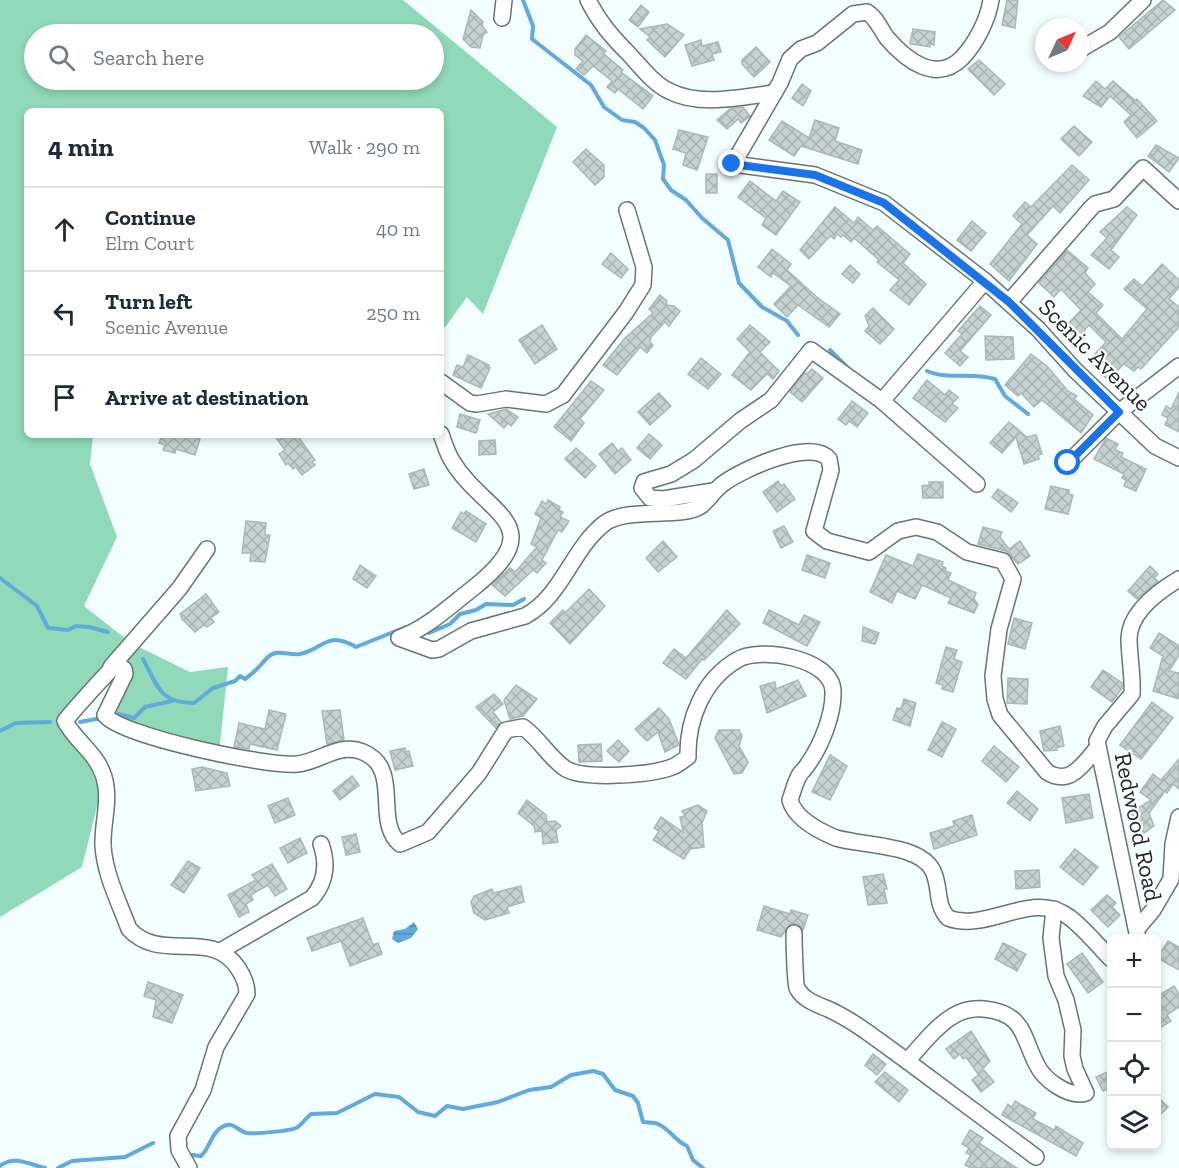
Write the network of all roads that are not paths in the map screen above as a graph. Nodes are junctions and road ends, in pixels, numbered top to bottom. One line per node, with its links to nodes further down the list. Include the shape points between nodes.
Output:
1 (504, 0): 5 (street)
2 (588, 0): 7 (street, via 599,23 669,91 721,99)
3 (991, 0): 7 (street, Scenic Avenue, via 978,36 966,54 945,70 921,66 907,58 872,16 860,12 790,59)
4 (1143, 0): 6 (street, via 1110,32)
5 (502, 18)
6 (1089, 44)
7 (774, 93): 10 (street, Scenic Avenue, via 732,164 815,175 884,203)
8 (1179, 201): 11 (street, via 1143,168 1114,199 1095,204)
9 (627, 210): 13 (street, via 644,267 643,285 563,395 546,404 506,399 477,404)
10 (985, 281): 11 (street, Scenic Avenue); 14 (street)
11 (1009, 302): 15 (street, Scenic Avenue)
12 (1179, 366): 15 (street)
13 (444, 384)
14 (882, 401): 19 (street); 20 (street, via 811,350 771,400 694,460 671,474 644,482 642,488 650,498 663,499)
15 (1119, 412): 17 (street, Scenic Avenue, via 1155,446); 18 (street)
16 (443, 438): 20 (street, via 461,472 503,515 511,540 506,556 482,581 429,622 399,638 432,650 471,631 533,612 603,524 615,517 695,509)
17 (1179, 458)
18 (1068, 463)
19 (977, 484)
20 (713, 491): 24 (street, via 771,460 818,452 829,459 831,470 814,531 820,537 869,552 907,528 926,528 968,552 1003,561 1013,579 1003,609 993,676 994,699 1000,715 1054,777 1073,774)
21 (207, 549): 23 (street, via 179,589)
22 (1179, 579): 24 (street, Redwood Road, via 1154,596 1133,621 1129,636 1132,694 1099,735)
23 (111, 667): 27 (street, via 121,665 125,674 105,715 109,721 219,754 267,763 297,764 351,749 374,759 382,769 388,824 400,844 428,832 479,773 506,730 522,727 558,763 575,774 609,776 672,767 688,757 687,737 697,706 708,688 738,659 765,654 812,663 834,689 822,738 800,774 790,800 801,816 836,838 920,856 934,873 942,912 956,921 988,919 1031,908); 30 (street, via 65,721 92,753 104,778 105,862 124,918 137,938 156,944)
24 (1098, 747): 29 (street, Redwood Road)
25 (1179, 817): 29 (street, via 1171,879)
26 (321, 844): 30 (street, via 325,874 312,898)
27 (1054, 909): 31 (street, via 1069,917); 32 (street, via 1051,938 1056,976 1073,1030 1075,1069 1086,1093 1071,1094 1045,1075 1022,1030 1001,1012 964,1010 952,1016)
28 (794, 933): 32 (street, via 795,979 804,996 853,1022)
29 (1137, 934)
30 (222, 950): 34 (street, via 248,984 247,994 220,1040 203,1090 178,1136 179,1150)
31 (1107, 955)
32 (907, 1061): 33 (street)
33 (1036, 1157)
34 (189, 1168)

